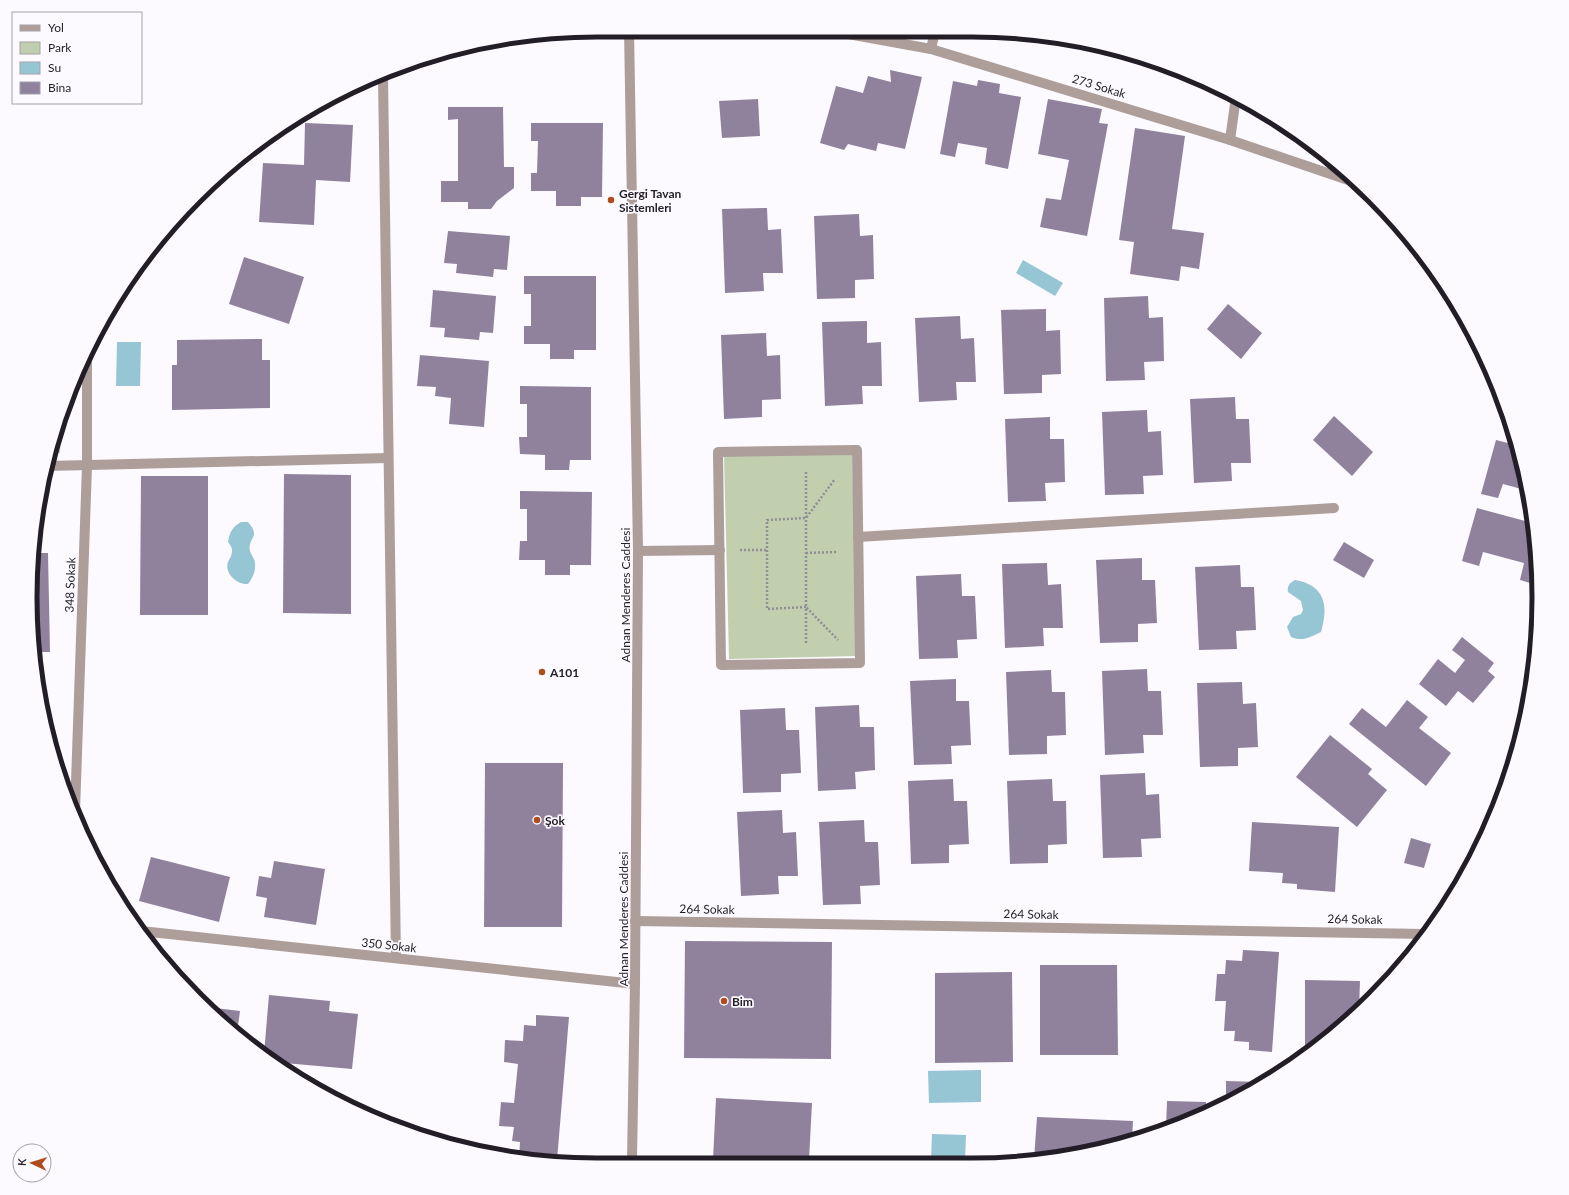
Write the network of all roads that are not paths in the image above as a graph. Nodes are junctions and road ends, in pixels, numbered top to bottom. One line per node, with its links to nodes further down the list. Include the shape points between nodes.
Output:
1 (629, 37): 16 (street, Adnan Menderes Caddesi)
2 (865, 37): 4 (street, 273 Sokak)
3 (934, 37): 4 (street)
4 (931, 49): 7 (street, 273 Sokak)
5 (383, 80): 10 (street)
6 (1235, 103): 7 (street)
7 (1230, 140): 8 (street, 273 Sokak)
8 (1344, 179)
9 (87, 368): 12 (street, 348 Sokak)
10 (388, 458): 12 (street); 21 (street)
11 (53, 466): 12 (street)
12 (87, 466): 17 (street, 348 Sokak)
13 (1334, 508): 14 (street)
14 (858, 537): 15 (street, via 857,450 718,452); 15 (street, via 860,663 721,665)
15 (720, 550): 16 (street)
16 (638, 551): 18 (street, Adnan Menderes Caddesi)
17 (76, 802)
18 (635, 921): 20 (street, 264 Sokak); 22 (street, Adnan Menderes Caddesi)
19 (148, 932): 21 (street, 350 Sokak)
20 (1420, 934)
21 (396, 958): 22 (street, 350 Sokak)
22 (635, 984): 23 (street, Adnan Menderes Caddesi)
23 (632, 1158)

